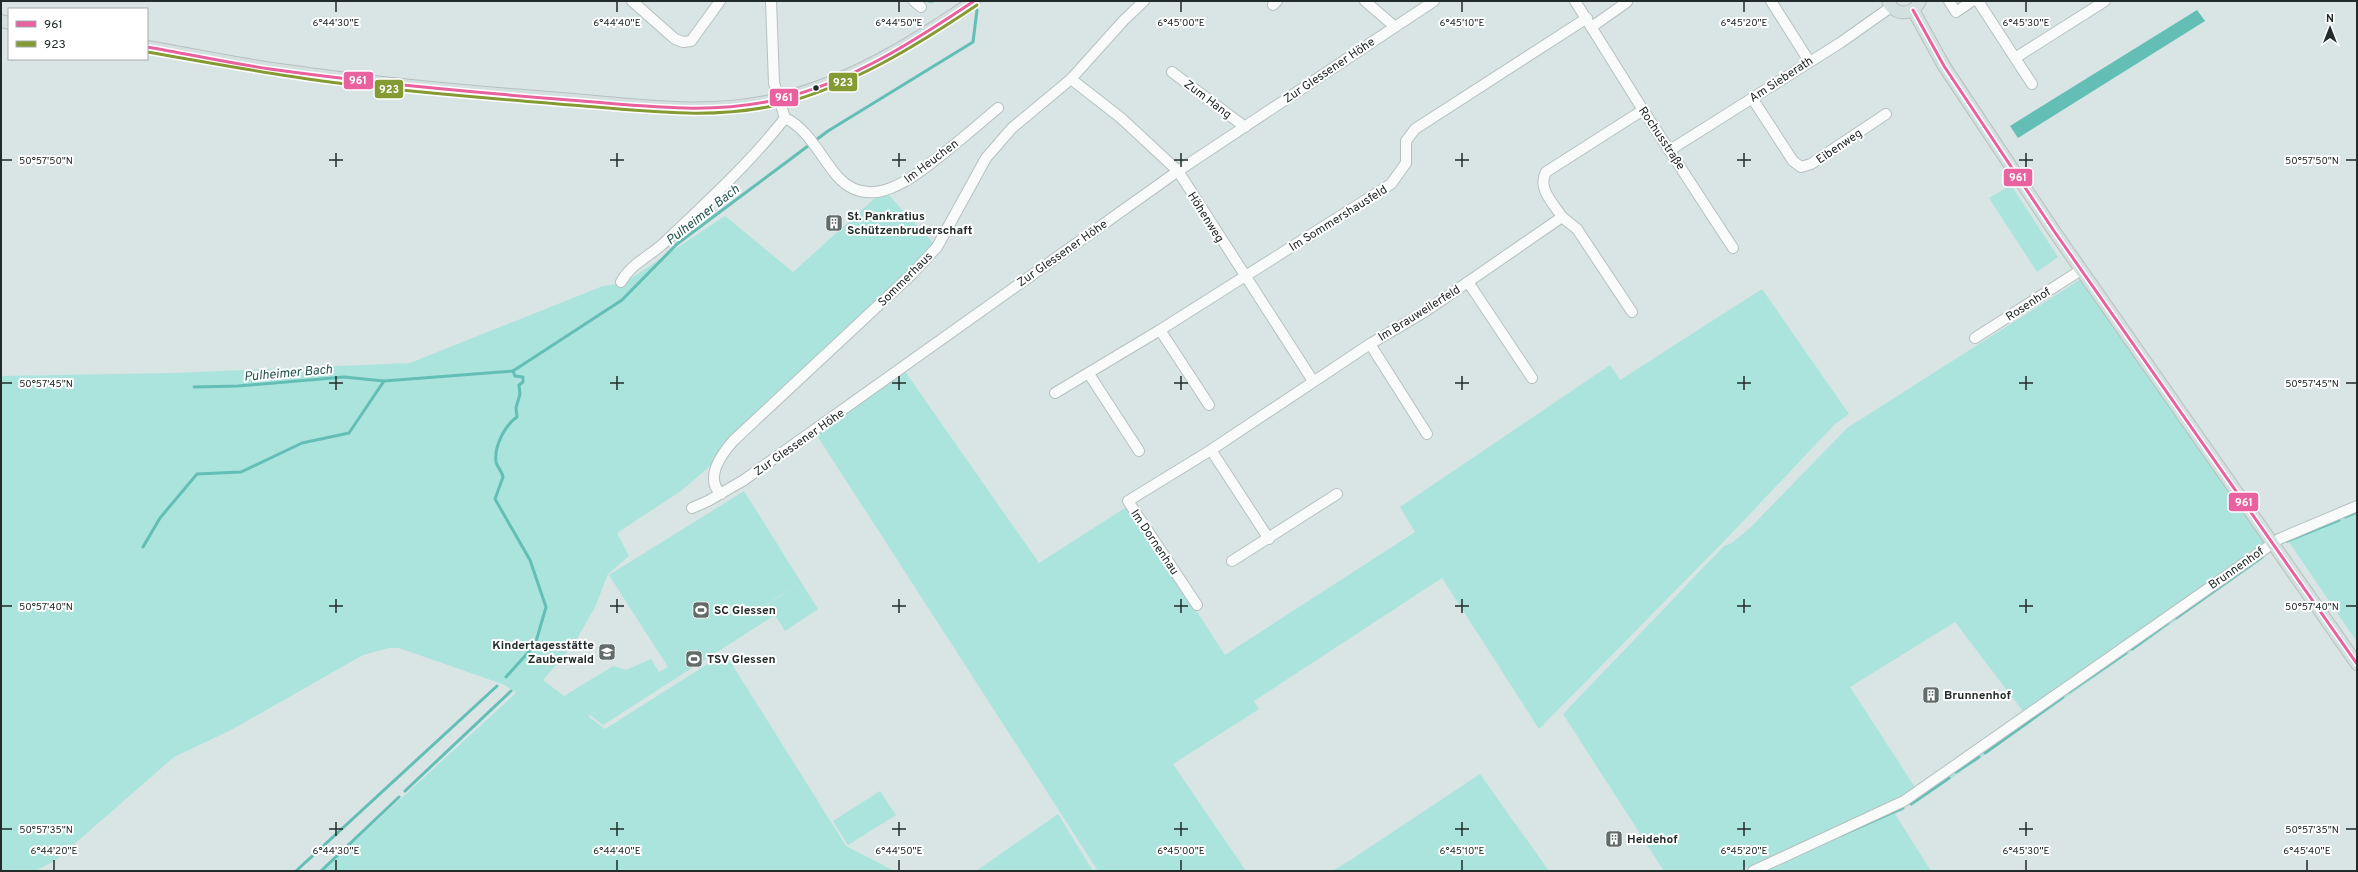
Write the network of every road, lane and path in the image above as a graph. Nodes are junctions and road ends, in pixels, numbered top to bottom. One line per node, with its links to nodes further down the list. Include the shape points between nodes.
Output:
1 (632, 1): 2 (street, via 674,39 683,42 691,41)
2 (720, 1)
3 (771, 1): 27 (street, via 774,83)
4 (974, 1): 27 (main road, via 860,70)
5 (1144, 1): 24 (street, Sommerhaus)
6 (1365, 1): 19 (street)
7 (1434, 1): 19 (street, Zur Glessener Höhe)
8 (1575, 1): 18 (street, Rochusstraße)
9 (1771, 1): 22 (street)
10 (1949, 1): 11 (street, via 1956,12)
11 (1972, 1)
12 (1978, 1): 21 (street)
13 (2105, 1): 16 (street)
14 (1627, 2): 18 (street)
15 (1889, 4): 17 (main road, via 1904,13); 22 (street, Am Sieberath)
16 (2093, 4): 21 (street)
17 (1917, 6): 37 (main road, via 1944,66)
18 (1590, 22): 29 (street, Rochusstraße); 38 (street, Im Sommershausfeld, via 1414,129 1406,142 1406,163 1391,184)
19 (1394, 26): 32 (street, Zur Glessener Höhe)
20 (148, 47): 27 (main road, via 287,72 521,96 709,108)
21 (2015, 58): 25 (street)
22 (1810, 61): 26 (street, Am Sieberath)
23 (1172, 72): 32 (street, Zum Hang)
24 (1072, 78): 34 (street, Höhenweg, via 1121,118); 53 (street, Sommerhaus, via 1012,128 986,158 937,247 912,274 733,441 716,465 715,485)
25 (2032, 84)
26 (1752, 98): 30 (street, Eibenweg, via 1793,161 1801,167 1812,164); 33 (street, Am Sieberath)
27 (780, 99): 31 (street)
28 (998, 108): 31 (street, Im Heuchen, via 909,181 877,192 855,189 840,179 799,127)
29 (1643, 110): 33 (street, Rochusstraße); 35 (street, via 1546,172 1543,179 1544,190)
30 (1886, 114)
31 (785, 118): 39 (street, via 715,195 657,250 628,269)
32 (1244, 126): 34 (street, Zur Glessener Höhe)
33 (1670, 150): 36 (street, Rochusstraße)
34 (1178, 172): 38 (street, Höhenweg); 53 (street, Zur Glessener Höhe, via 931,346 813,433)
35 (1562, 217): 40 (street, Im Brauweilerfeld); 41 (street, via 1577,229)
36 (1733, 248)
37 (2081, 270): 43 (street, Rosenhof); 58 (main road)
38 (1244, 277): 42 (street, Im Sommershausfeld); 47 (street, Höhenweg)
39 (621, 282)
40 (1468, 282): 44 (street, Im Brauweilerfeld); 46 (street, Im Brauweilerfeld)
41 (1632, 312)
42 (1160, 330): 45 (street, Im Sommershausfeld); 49 (street)
43 (1975, 338)
44 (1370, 344): 47 (street, Im Brauweilerfeld); 50 (street, Im Brauweilerfeld)
45 (1089, 374): 48 (street, Im Sommershausfeld); 52 (street)
46 (1532, 378)
47 (1313, 382): 51 (street, Im Dornenhau)
48 (1055, 393)
49 (1209, 405)
50 (1427, 434)
51 (1211, 450): 57 (street); 60 (street, Im Dornenhau, via 1128,501)
52 (1139, 451)
53 (721, 494): 56 (street, Zur Glessener Höhe)
54 (1337, 494): 57 (street)
55 (2357, 506): 58 (street, Brunnenhof)
56 (692, 508)
57 (1269, 539): 59 (street)
58 (2272, 543): 61 (main road); 62 (street, Brunnenhof, via 1904,801)
59 (1232, 561)
60 (1197, 605)
61 (2357, 664)
62 (1753, 871)

